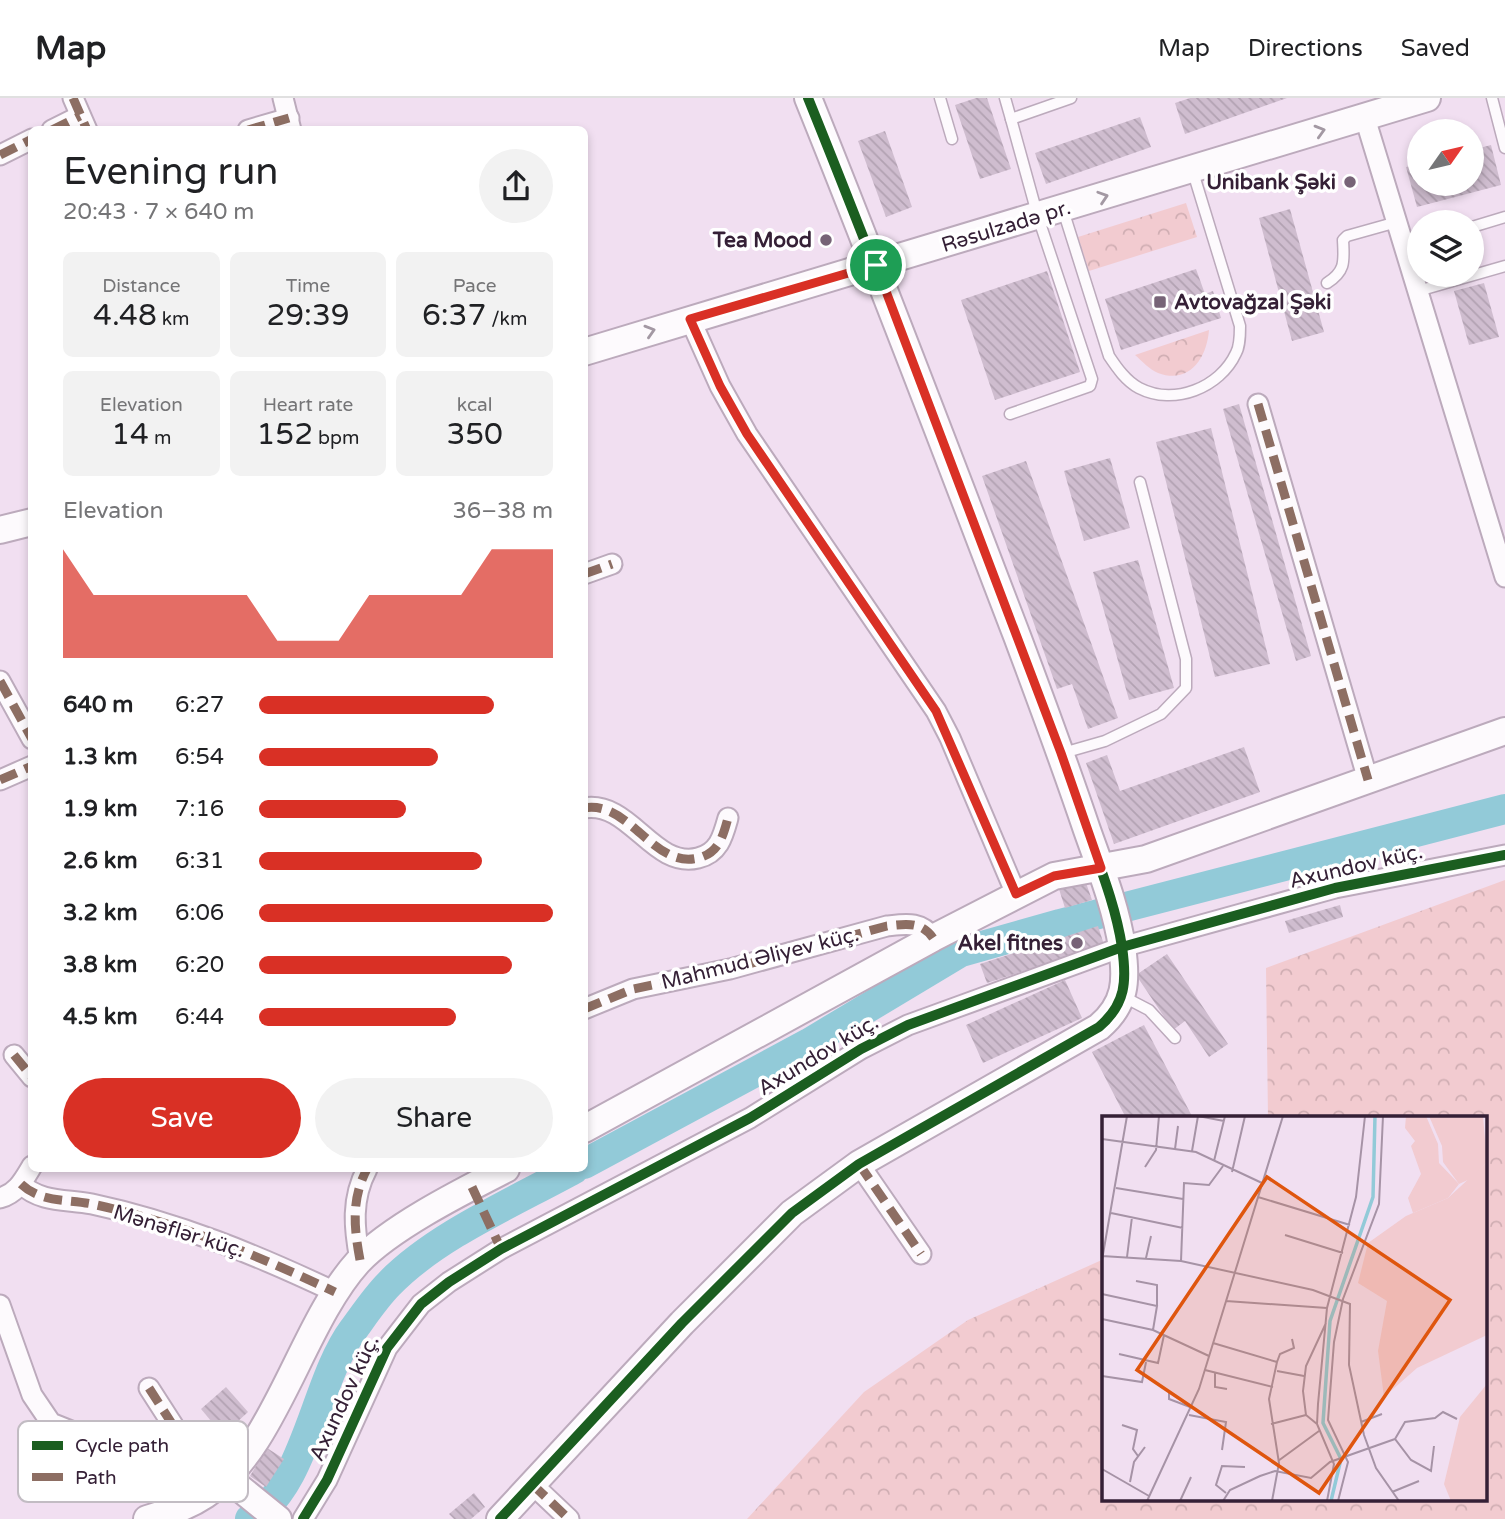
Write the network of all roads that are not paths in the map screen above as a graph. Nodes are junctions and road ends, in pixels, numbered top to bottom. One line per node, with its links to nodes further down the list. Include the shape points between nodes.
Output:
1 (283, 98): 11 (street)
2 (808, 98): 22 (street)
3 (940, 98): 13 (lane)
4 (1004, 98): 10 (lane)
5 (1071, 98): 10 (lane)
6 (1427, 98): 9 (street, Rəsulzadə pr.)
7 (1492, 98): 15 (lane)
8 (80, 115): 12 (street)
9 (1365, 118): 17 (street, Rəsulzadə pr., one-way to 9); 20 (street)
10 (1012, 119): 18 (lane)
11 (290, 124)
12 (59, 126)
13 (952, 139)
14 (28, 141): 16 (street)
15 (1505, 148)
16 (0, 155)
17 (1192, 169): 18 (street, Rəsulzadə pr., one-way to 17); 18 (lane, via 1240,327 1238,351 1227,368 1198,389 1177,396 1137,387 1109,356)
18 (1050, 213): 22 (street, Rəsulzadə pr.); 29 (lane, via 1092,379 1090,386)
19 (1505, 217): 21 (lane)
20 (1397, 222): 24 (lane, via 1347,236 1343,240 1345,266); 25 (street)
21 (1484, 223)
22 (876, 265): 26 (street, Rəsulzadə pr.); 39 (street)
23 (1505, 266): 25 (lane)
24 (1327, 283)
25 (1418, 291): 35 (street)
26 (690, 319): 27 (street, Rəsulzadə pr., one-way to 26); 47 (street, via 747,434 936,711)
27 (588, 351)
28 (1258, 404): 42 (street)
29 (1010, 414)
30 (1140, 482): 39 (lane, via 1186,659 1186,688 1161,714 1105,741)
31 (28, 523): 32 (street)
32 (0, 530)
33 (612, 564): 34 (street)
34 (588, 573)
35 (1505, 577)
36 (0, 681): 38 (street)
37 (1505, 731): 42 (street)
38 (28, 732)
39 (1061, 753): 46 (street)
40 (28, 768): 41 (street)
41 (0, 779)
42 (1368, 780): 46 (street, via 1146,859)
43 (588, 808): 44 (street, via 602,808 669,855 685,861 716,848)
44 (728, 818)
45 (1505, 855): 49 (street, Axundov küç., via 1335,888)
46 (1104, 880): 47 (street, via 1054,876); 49 (street)
47 (1016, 894): 48 (street)
48 (933, 938): 51 (street, Mahmud Əliyev küç., via 926,928 911,923 887,926 730,969 633,989); 55 (street)
49 (1120, 939): 50 (street); 75 (street, Axundov küç., via 908,1025 861,1049 750,1118 501,1249 449,1282 421,1304 387,1348 327,1480)
50 (1123, 997): 52 (lane, via 1149,1010); 56 (street, via 1116,1012 1099,1027)
51 (588, 1007)
52 (1175, 1038)
53 (14, 1055): 54 (street)
54 (28, 1072)
55 (588, 1127)
56 (859, 1164): 62 (street); 70 (street, via 761,1241)
57 (28, 1172): 60 (street)
58 (365, 1172): 63 (street, via 358,1185 353,1224)
59 (501, 1172): 63 (street, via 413,1220)
60 (21, 1184): 61 (street); 64 (street, Mənəflər küç., via 47,1199 92,1204 222,1241)
61 (0, 1198)
62 (922, 1254)
63 (360, 1260): 64 (street)
64 (335, 1292): 69 (street)
65 (0, 1305): 67 (street, via 32,1395)
66 (149, 1388): 68 (street)
67 (50, 1421)
68 (170, 1421)
69 (248, 1458)
70 (532, 1484): 76 (street); 77 (street)
71 (248, 1495): 74 (street)
72 (192, 1502): 73 (street)
73 (146, 1519)
74 (278, 1519)
75 (303, 1519)
76 (500, 1519)
77 (569, 1519)

